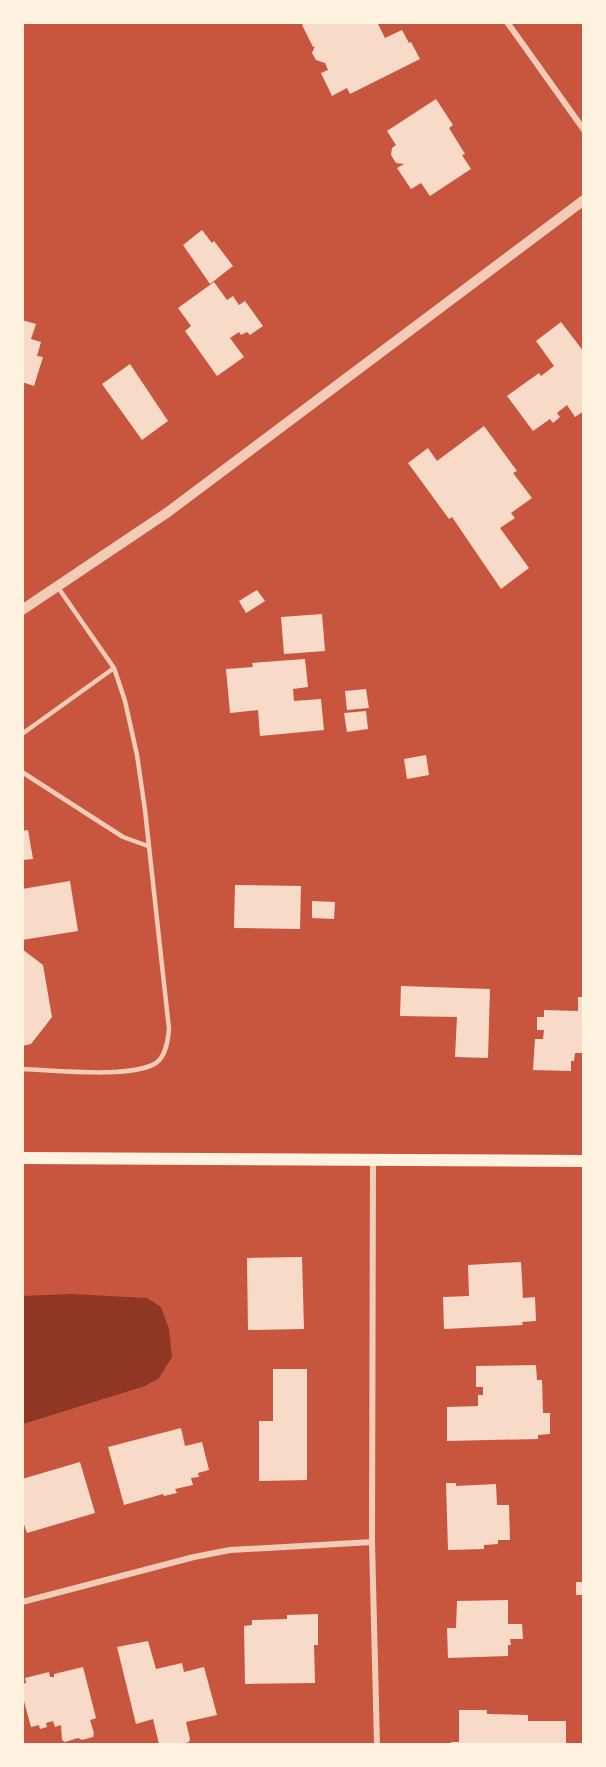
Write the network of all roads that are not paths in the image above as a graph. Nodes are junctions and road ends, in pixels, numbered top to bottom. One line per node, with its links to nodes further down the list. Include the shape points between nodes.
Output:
1 (507, 22): 2 (street)
2 (584, 130)
3 (584, 200): 4 (street, via 168,512)
4 (57, 586): 5 (street); 6 (lane)
5 (22, 610)
6 (114, 668): 7 (lane); 9 (lane, via 138,755)
7 (22, 734)
8 (22, 772): 9 (lane, via 123,837)
9 (148, 846): 10 (lane, via 169,1029 163,1054 158,1062 138,1070)
10 (22, 1069)
11 (22, 1158): 12 (main road)
12 (373, 1160): 13 (main road); 14 (street)
13 (584, 1161)
14 (372, 1542): 15 (street, via 230,1550); 16 (street)
15 (22, 1602)
16 (377, 1744)

